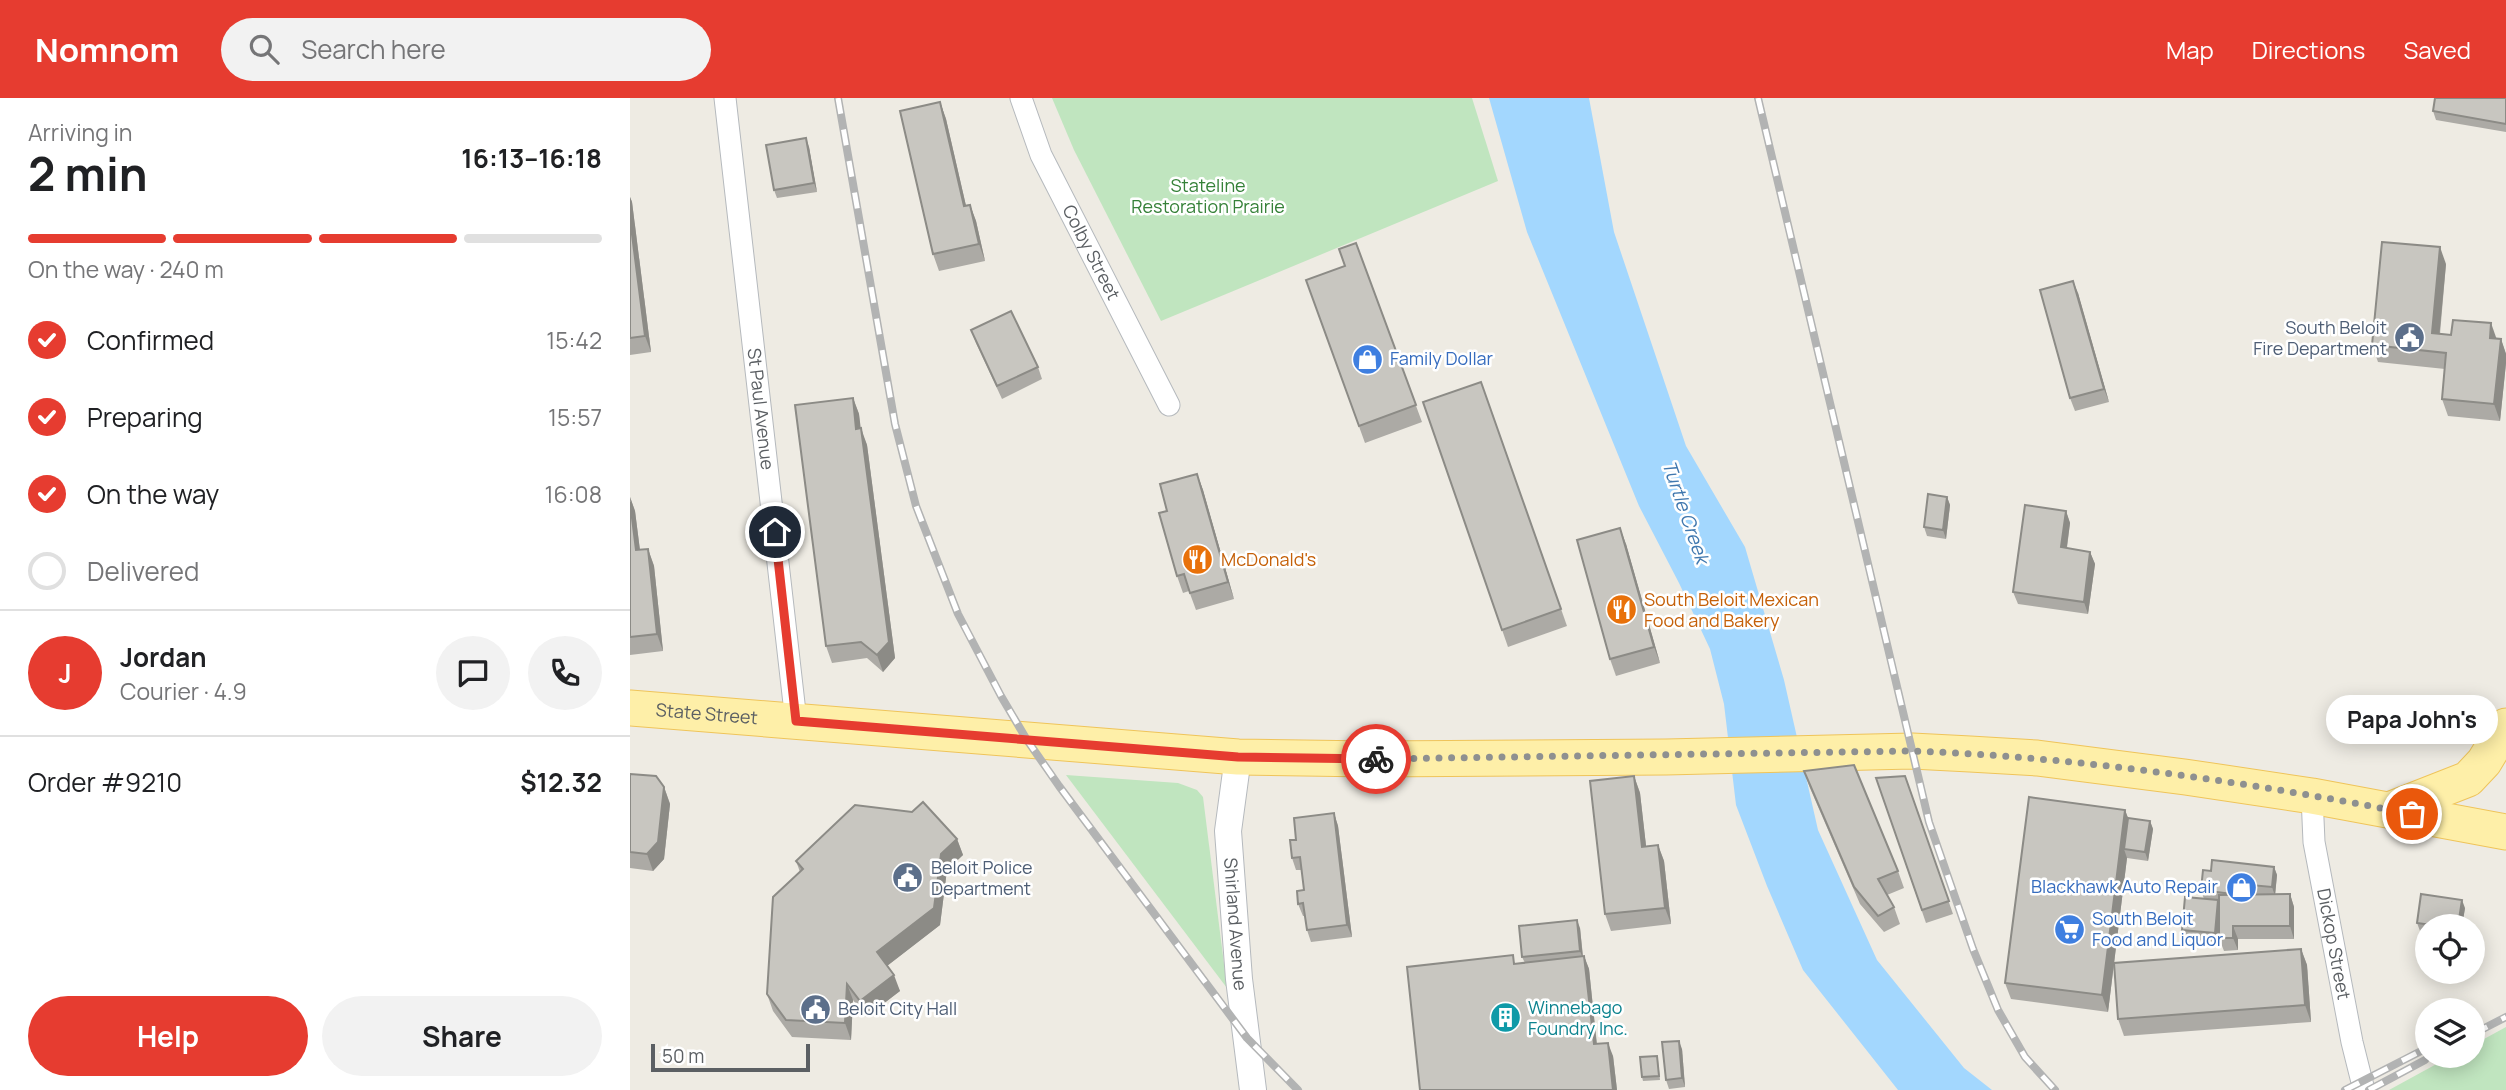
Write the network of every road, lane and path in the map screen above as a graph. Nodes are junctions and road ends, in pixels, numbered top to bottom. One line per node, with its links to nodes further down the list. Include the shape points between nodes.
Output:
1 (725, 98): 5 (street, St Paul Avenue)
2 (1021, 98): 3 (street, Colby Street, via 1041,155)
3 (1169, 405)
4 (630, 708): 5 (main road, State Street)
5 (796, 721): 7 (main road, State Street)
6 (2506, 726): 9 (main road, via 2468,779)
7 (1238, 757): 8 (main road, State Street, via 1666,757 1912,751 2037,758); 11 (street, Shirland Avenue, via 1228,831)
8 (2312, 796): 9 (main road, State Street); 12 (street, Dickop Street, via 2314,842)
9 (2388, 810): 10 (main road, State Street)
10 (2506, 832)
11 (1253, 1090)
12 (2364, 1090)

